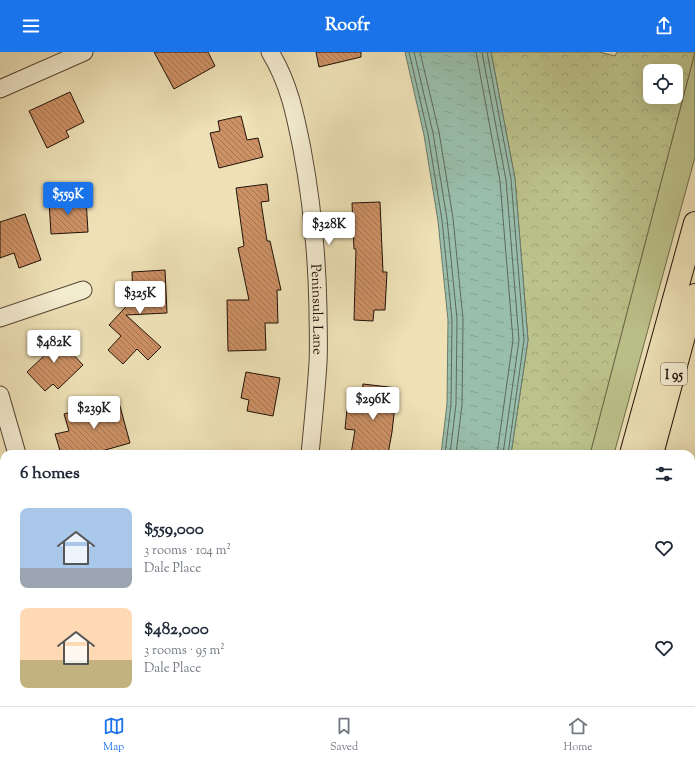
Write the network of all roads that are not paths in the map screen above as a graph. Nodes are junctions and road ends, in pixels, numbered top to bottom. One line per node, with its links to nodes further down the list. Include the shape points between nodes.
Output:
1 (84, 52): 3 (street)
2 (270, 52): 10 (street, Peninsula Lane, via 284,79 295,116 306,171 314,236 318,362)
3 (0, 89)
4 (695, 223): 11 (highway)
5 (83, 290): 7 (street)
6 (695, 295): 12 (highway, I 95)
7 (0, 318)
8 (0, 395): 9 (street)
9 (16, 450)
10 (310, 450)
11 (632, 450)
12 (653, 450)

